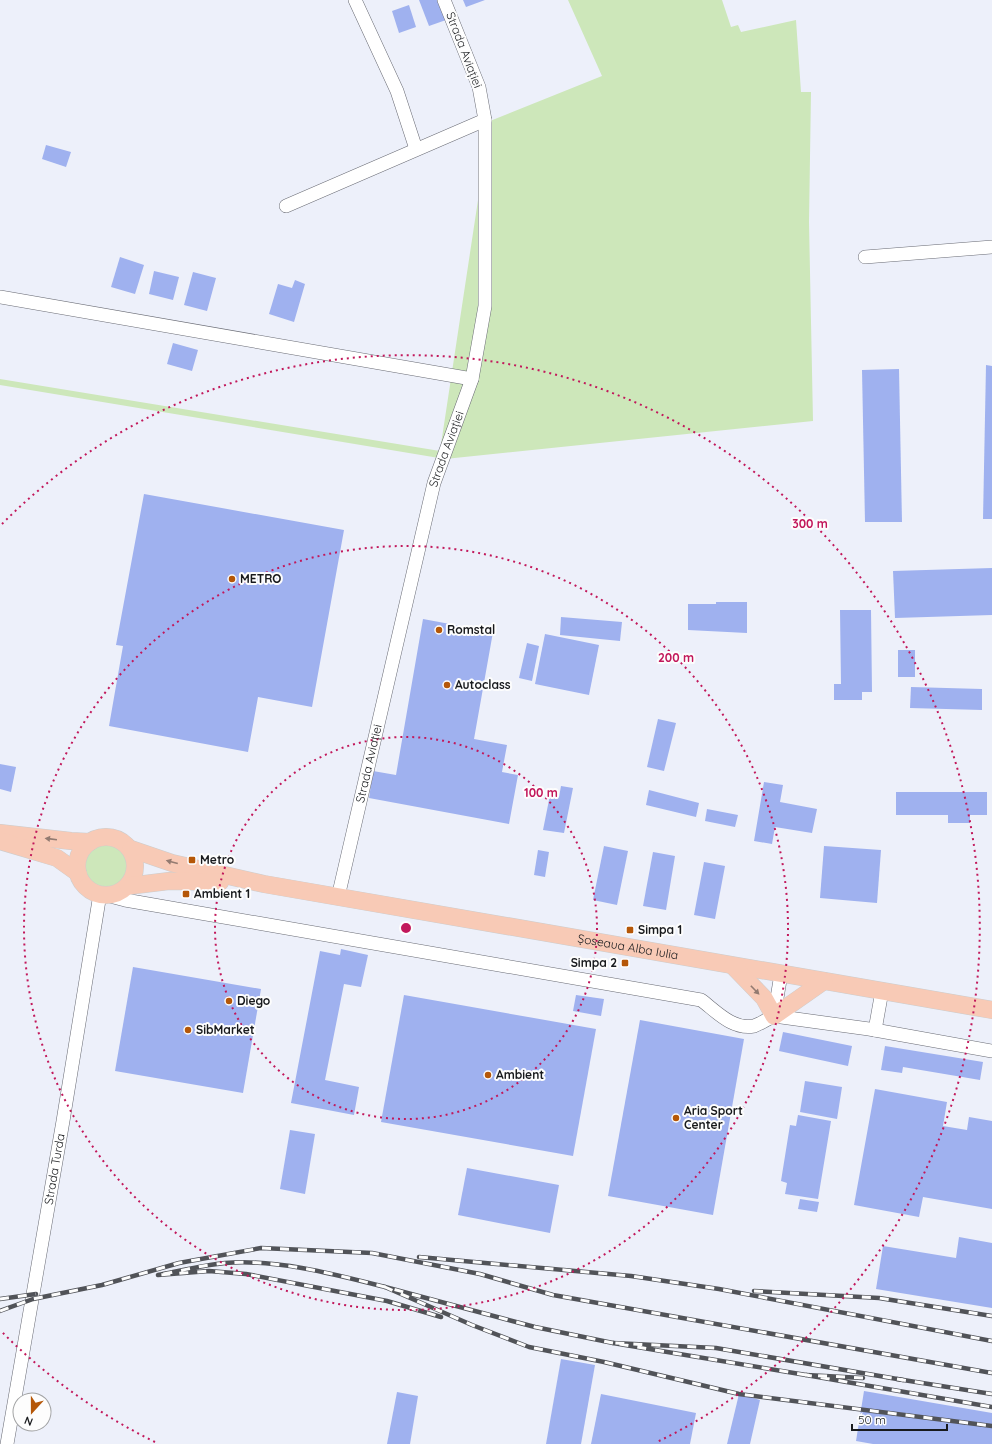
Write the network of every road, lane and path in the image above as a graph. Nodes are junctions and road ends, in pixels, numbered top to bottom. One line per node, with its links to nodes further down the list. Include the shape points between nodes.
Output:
1 (354, 0): 4 (street, via 397,91)
2 (444, 0): 3 (street, Strada Aviației, via 479,87)
3 (485, 120): 4 (street); 9 (street, Strada Aviației, via 485,306)
4 (416, 149): 5 (street)
5 (286, 206)
6 (992, 248): 7 (street)
7 (864, 257)
8 (0, 297): 9 (street)
9 (472, 379): 18 (street, Strada Aviației, via 434,483)
10 (0, 833): 12 (main road, one-way to 10)
11 (0, 841): 14 (main road, via 57,858)
12 (90, 842): 13 (main road, via 96,838 109,837 122,841); 14 (main road, via 79,856)
13 (131, 849): 15 (main road, Șoseaua Alba Iulia, one-way to 13, via 172,863); 16 (main road, via 136,868)
14 (78, 873): 17 (main road, via 86,887)
15 (264, 884): 16 (main road, Șoseaua Alba Iulia, via 169,881); 18 (main road, Șoseaua Alba Iulia)
16 (127, 887): 17 (main road, via 120,892); 19 (street, via 128,895)
17 (103, 895): 19 (street); 28 (street, Strada Turda)
18 (338, 898): 20 (main road, Șoseaua Alba Iulia)
19 (137, 902): 25 (street, via 701,1000 729,1022 740,1025 754,1026)
20 (733, 966): 21 (main road, Șoseaua Alba Iulia); 25 (main road, one-way to 25, via 764,998)
21 (781, 974): 22 (main road, Șoseaua Alba Iulia); 25 (street)
22 (824, 981): 23 (main road, Șoseaua Alba Iulia); 25 (main road)
23 (882, 991): 24 (main road, Șoseaua Alba Iulia); 26 (street)
24 (992, 1010)
25 (774, 1016): 26 (street)
26 (875, 1030): 27 (street)
27 (992, 1051)
28 (7, 1444)

